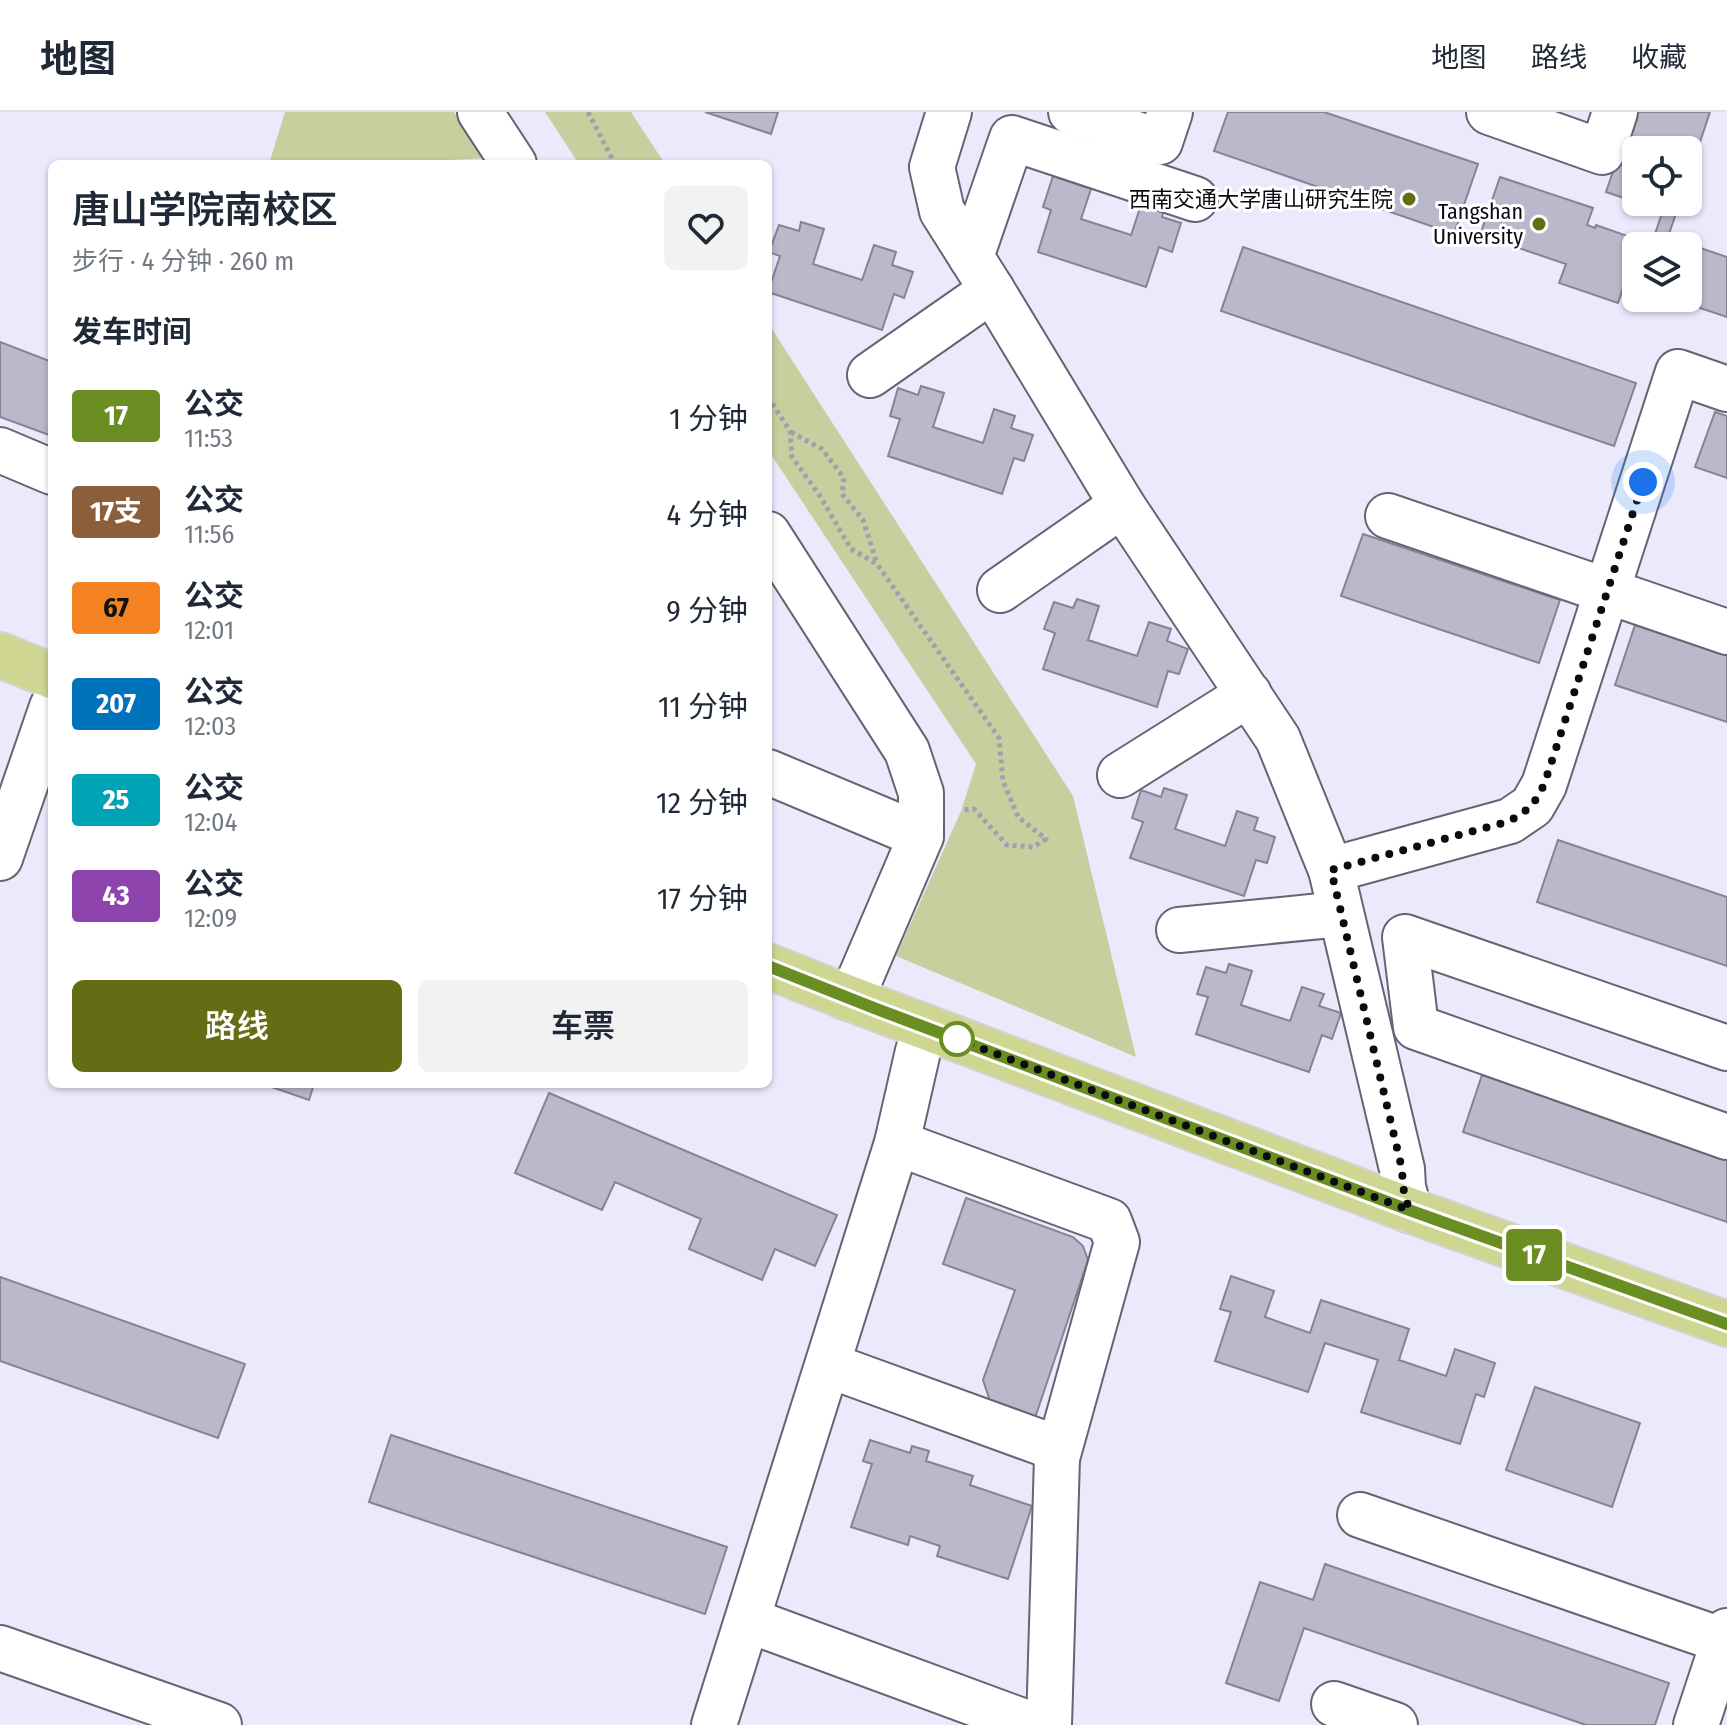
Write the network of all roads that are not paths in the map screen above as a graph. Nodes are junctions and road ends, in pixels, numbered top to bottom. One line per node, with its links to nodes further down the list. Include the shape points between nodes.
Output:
1 (480, 112): 8 (street)
2 (500, 112): 9 (street)
3 (949, 112): 11 (street, via 932,167 942,211)
4 (1071, 112): 5 (street, via 1160,142)
5 (1170, 112)
6 (1489, 112): 7 (street, via 1602,152)
7 (1615, 112)
8 (511, 160)
9 (530, 160)
10 (1195, 199): 11 (street, via 1012,138)
11 (982, 273): 12 (street); 16 (street)
12 (870, 375)
13 (1727, 389): 21 (street, via 1678,372)
14 (0, 450): 15 (street)
15 (48, 470)
16 (1122, 505): 20 (street); 26 (street)
17 (1388, 516): 21 (street)
18 (772, 540): 31 (street, via 907,751 921,793)
19 (772, 576): 31 (street, via 881,753)
20 (1000, 590)
21 (1607, 591): 22 (street); 33 (street, via 1544,785 1532,806 1510,821)
22 (1727, 632)
23 (0, 655): 24 (main road)
24 (48, 674)
25 (0, 684): 27 (main road)
26 (1249, 694): 30 (street); 33 (street, via 1278,739)
27 (48, 704)
28 (48, 718): 32 (street)
29 (772, 774): 31 (street)
30 (1120, 775)
31 (909, 831): 38 (street, via 859,981)
32 (0, 858)
33 (1331, 870): 34 (street)
34 (1341, 914): 35 (street); 43 (street)
35 (1179, 930)
36 (772, 968): 38 (main road)
37 (772, 993): 40 (main road)
38 (846, 997): 43 (main road)
39 (1727, 1048): 41 (street, via 1405,937 1416,1027)
40 (918, 1051): 42 (street); 45 (main road)
41 (1727, 1137)
42 (897, 1143): 46 (street); 47 (street, via 1109,1221 1117,1242)
43 (1409, 1210): 44 (main road)
44 (1727, 1324)
45 (1727, 1345)
46 (828, 1365): 47 (street, via 1048,1445); 49 (street)
47 (1057, 1458): 56 (street)
48 (1360, 1515): 50 (street)
49 (748, 1620): 54 (street); 55 (street)
50 (1726, 1638): 58 (street)
51 (0, 1648): 53 (street)
52 (1334, 1704): 57 (street)
53 (219, 1725)
54 (714, 1725)
55 (1033, 1725)
56 (1049, 1725)
57 (1395, 1725)
58 (1696, 1725)

